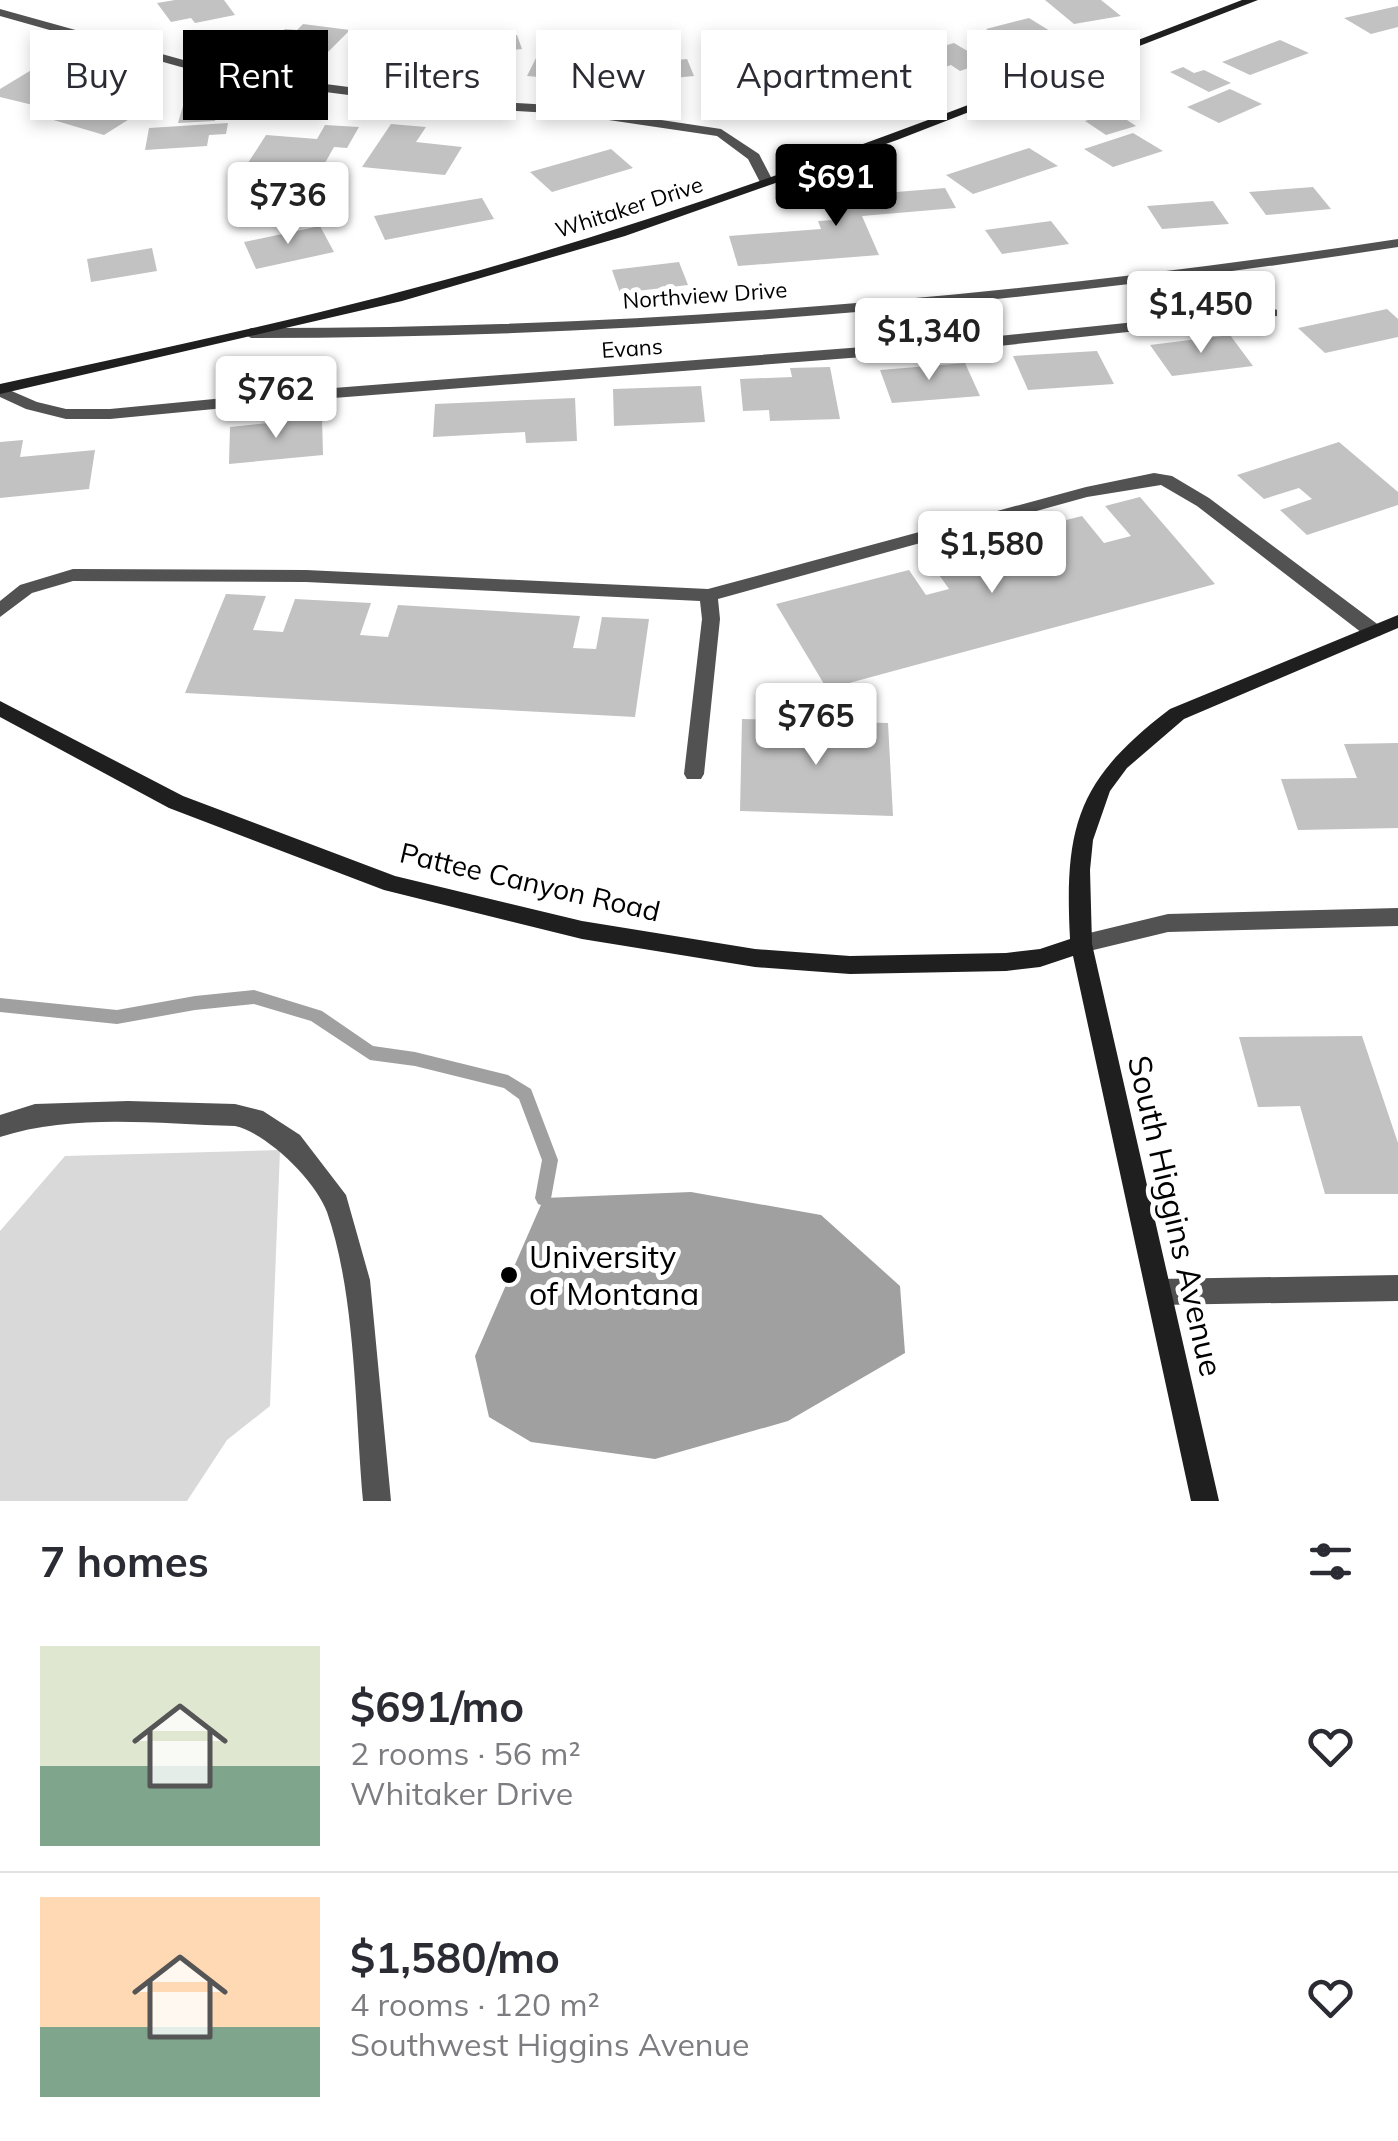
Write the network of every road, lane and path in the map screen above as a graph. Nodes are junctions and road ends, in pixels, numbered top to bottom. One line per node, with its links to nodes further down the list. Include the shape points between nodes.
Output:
1 (1252, 0): 3 (street, Whitaker Drive)
2 (0, 12): 3 (street, via 185,64 271,80 721,132 754,157)
3 (767, 183): 6 (street, Whitaker Drive, via 527,261)
4 (1398, 243): 6 (street, Northview Drive, via 1131,281 880,304 550,329)
5 (1272, 312): 7 (street, Evans, via 980,343 110,414 66,414)
6 (251, 333): 7 (street, Whitaker Drive)
7 (0, 390)
8 (708, 595): 9 (street, via 306,576 73,575 26,589); 11 (street, via 1154,478 1202,502); 13 (street)
9 (0, 612)
10 (1398, 621): 11 (street, South Higgins Avenue)
11 (1372, 632): 15 (street, South Higgins Avenue, via 1177,714 1147,735 1100,790 1084,821 1076,872)
12 (0, 708): 15 (street, Pattee Canyon Road, via 176,802 374,878 582,930 755,958 850,965 1006,962)
13 (694, 774)
14 (1398, 917): 15 (street, via 1168,923)
15 (1081, 944): 20 (street, South Higgins Avenue)
16 (0, 1114): 17 (street)
17 (35, 1115): 18 (street); 21 (street, via 235,1115 290,1142 337,1202 358,1280)
18 (0, 1126)
19 (1398, 1288): 20 (street)
20 (1159, 1292): 22 (street, South Higgins Avenue)
21 (376, 1501)
22 (1206, 1501)

